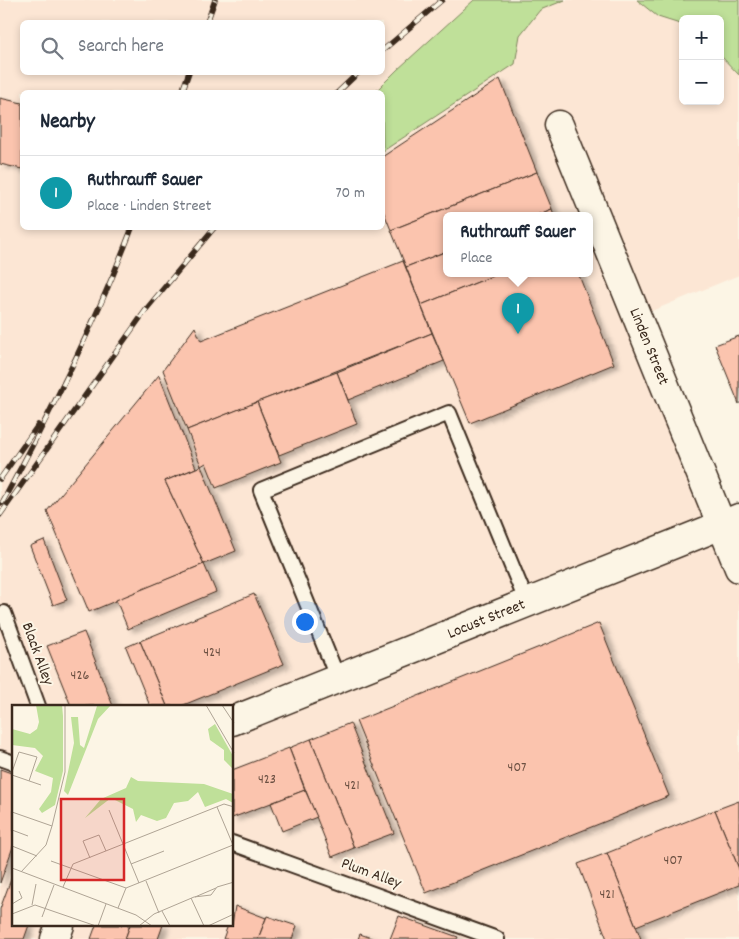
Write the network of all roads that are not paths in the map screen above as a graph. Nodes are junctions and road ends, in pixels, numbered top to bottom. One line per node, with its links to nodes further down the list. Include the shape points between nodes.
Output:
1 (559, 125): 2 (street, Linden Street)
2 (730, 522): 3 (street, Linden Street); 4 (street, Locust Street)
3 (739, 568)
4 (527, 603): 6 (street, Locust Street); 6 (lane, via 449,413 260,490)
5 (4, 613): 7 (lane, Black Alley)
6 (338, 679): 8 (street, Locust Street)
7 (38, 705)
8 (234, 720)
9 (0, 758): 10 (lane)
10 (12, 762)
11 (234, 843): 14 (lane, Plum Alley)
12 (60, 926): 13 (street)
13 (55, 939)
14 (497, 939)

